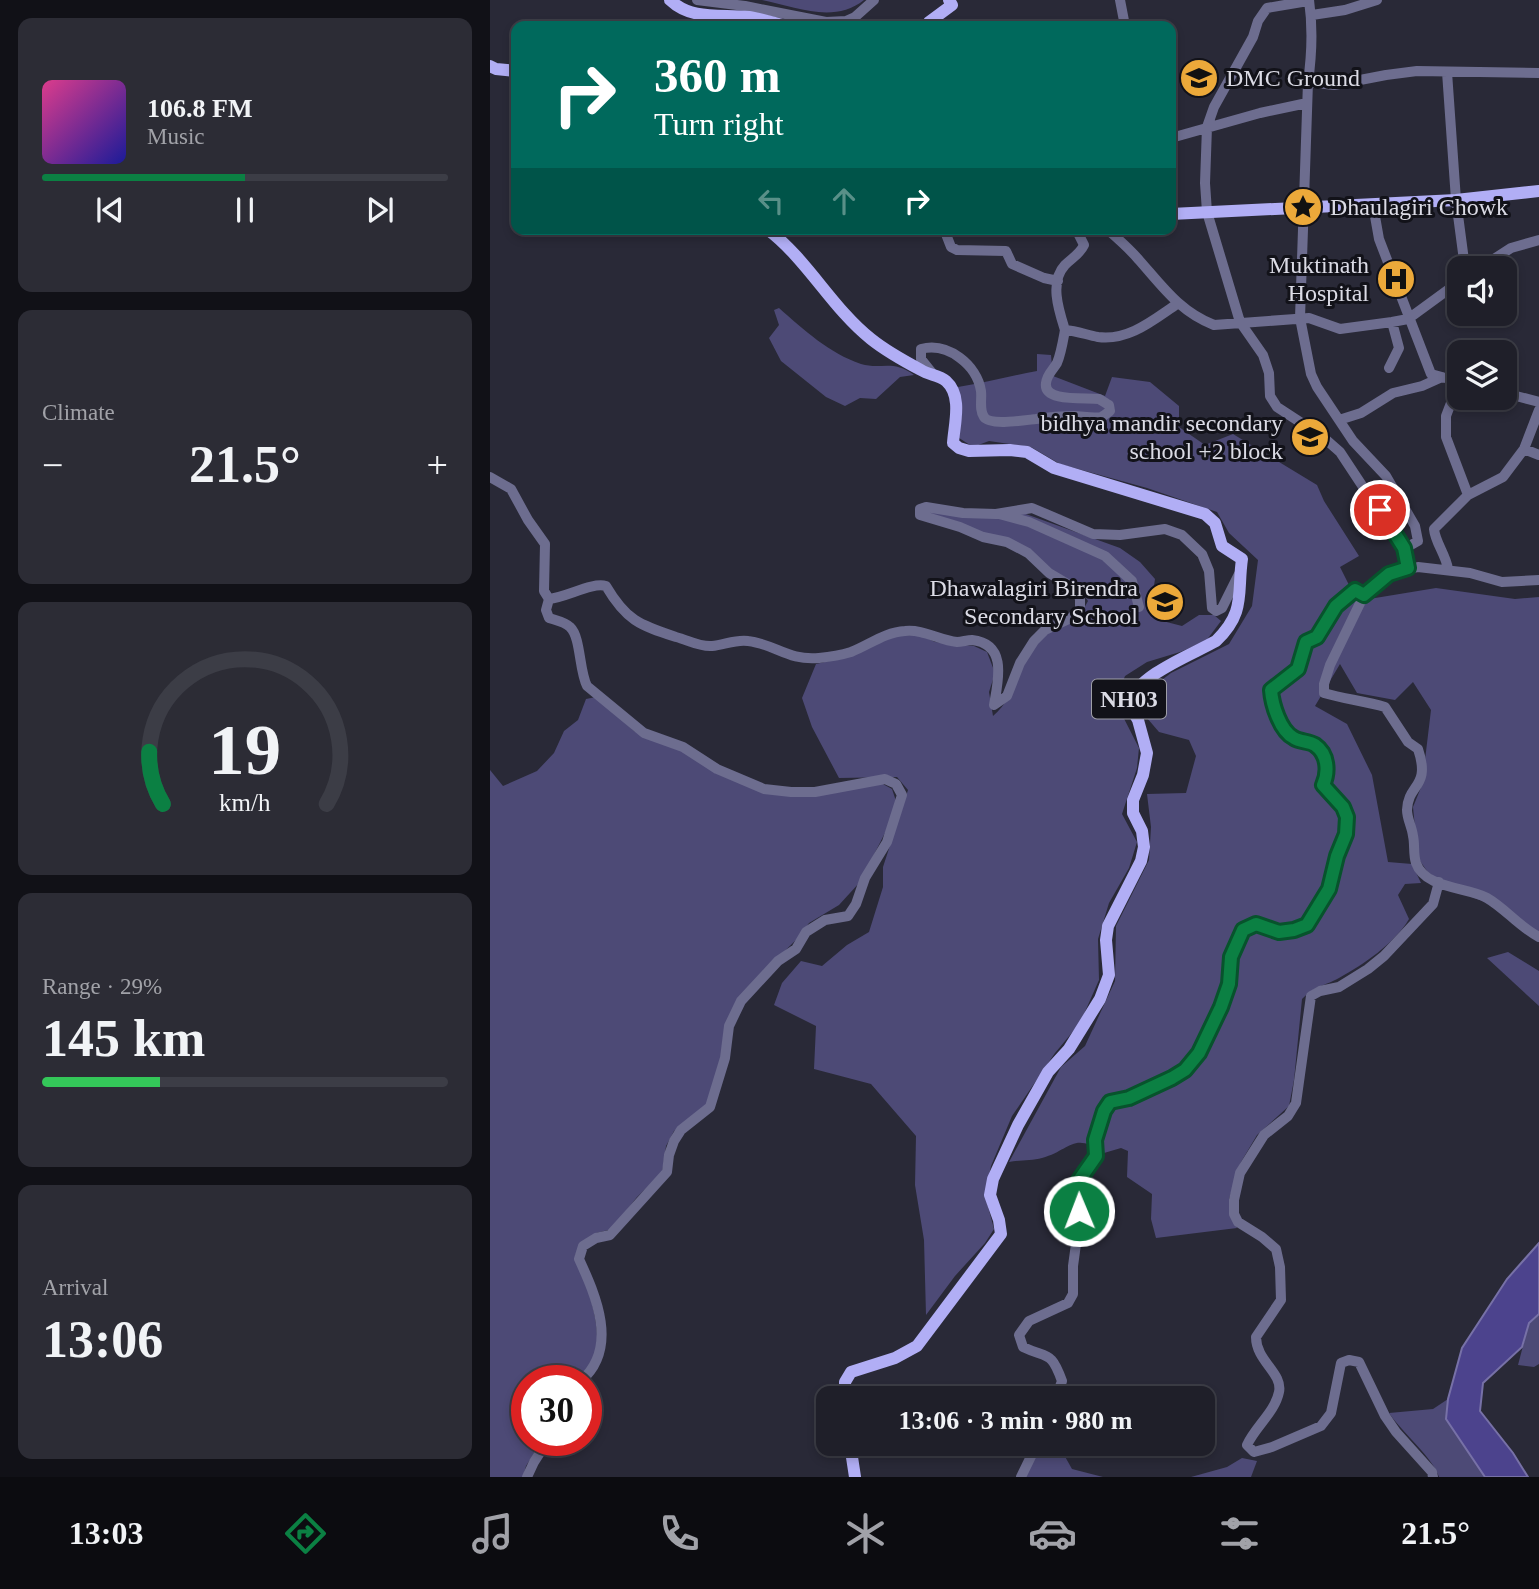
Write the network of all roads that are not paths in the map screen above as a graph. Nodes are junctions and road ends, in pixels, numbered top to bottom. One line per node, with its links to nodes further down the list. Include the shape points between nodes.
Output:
1 (670, 0): 9 (main road, via 697,15)
2 (697, 0): 10 (street)
3 (874, 0): 11 (street)
4 (1120, 0): 13 (street)
5 (1308, 1): 8 (street); 20 (street, via 1263,12)
6 (1372, 1): 8 (street)
7 (954, 2): 12 (main road)
8 (1312, 15): 18 (street)
9 (765, 21)
10 (821, 21)
11 (846, 21)
12 (930, 21)
13 (1124, 21)
14 (490, 66): 15 (main road)
15 (511, 70)
16 (1447, 72): 17 (street); 18 (street, via 1386,75 1334,85); 23 (street)
17 (1539, 73)
18 (1308, 82): 19 (street)
19 (1307, 103): 20 (street); 25 (street)
20 (1207, 127): 21 (street); 26 (street)
21 (1176, 136)
22 (1539, 191): 23 (main road)
23 (1456, 200): 24 (main road); 33 (street)
24 (1373, 205): 25 (main road); 39 (street, via 1379,239)
25 (1303, 207): 26 (main road); 38 (street)
26 (1208, 212): 27 (main road); 41 (street)
27 (1176, 214)
28 (774, 235): 44 (main road, via 795,252 870,338)
29 (946, 235): 35 (street, via 957,250 1006,251 1012,264)
30 (1079, 235): 35 (street, via 1084,244 1081,251 1063,267)
31 (1113, 235): 37 (street)
32 (1539, 240): 34 (street)
33 (1463, 256)
34 (1499, 256)
35 (1058, 281): 42 (street, via 1056,292)
36 (1447, 290): 39 (street)
37 (1177, 304): 41 (street, via 1214,326); 42 (street, via 1138,330 1117,336)
38 (1300, 318): 40 (street, via 1340,329); 41 (street); 51 (street, via 1311,374)
39 (1408, 319): 40 (street); 45 (street, via 1432,374)
40 (1392, 322): 43 (street, via 1399,348)
41 (1240, 323): 54 (street, via 1263,355 1270,396 1277,407)
42 (1065, 330): 44 (street, via 1047,390 1065,397 1100,400 1110,411 1102,417 988,421 982,411 979,382 964,361 954,354 922,349 921,359)
43 (1389, 368)
44 (934, 375): 62 (main road, via 952,391 957,411 953,443 959,449 1027,452 1054,468 1205,514 1215,523 1222,546 1242,559)
45 (1443, 377): 46 (street); 51 (street, via 1393,393 1361,413)
46 (1447, 378)
47 (1517, 396): 48 (street)
48 (1539, 402)
49 (1448, 410): 57 (street, via 1446,437)
50 (1539, 410): 53 (street)
51 (1339, 420): 52 (street)
52 (1353, 441): 54 (street); 59 (street, via 1385,476 1415,526 1418,541)
53 (1524, 449): 55 (street); 57 (street, via 1503,477)
54 (1340, 452): 59 (street)
55 (1539, 455)
56 (490, 477): 65 (street, via 512,489 545,544 544,591)
57 (1468, 495): 61 (street, via 1434,529)
58 (996, 514): 62 (street, via 1031,508 1093,534 1165,529 1182,535 1202,554 1216,611 1222,608); 65 (street, via 920,509 920,515 1028,553 1071,586 1080,598 1080,609 1045,629 1034,641 1007,696 994,705 1000,666 987,645 972,640 960,642 907,630 849,652 798,658 745,640 710,647 662,633 631,618 606,586 599,584); 66 (street, via 1029,522 1105,556 1132,581)
59 (1404, 548): 60 (street)
60 (1408, 568): 61 (street); 64 (street, via 1389,574)
61 (1448, 569): 63 (street, via 1502,583)
62 (1240, 570): 70 (main road, NH03, via 1238,606 1223,634 1149,679 1128,703 1147,753 1133,800 1133,813 1142,831 1141,861 1108,926 1109,975 1100,999 1069,1049 1048,1072 993,1179 990,1195 1001,1234 917,1346 851,1372)
63 (1539, 580)
64 (1364, 595): 67 (street, via 1330,665 1325,692 1385,707 1408,743 1418,749 1423,774 1407,813 1416,863 1423,874); 71 (street, via 1355,590 1336,606 1317,637 1306,642 1298,669 1271,690 1288,733 1316,745 1323,755 1327,766 1323,785 1347,817 1329,889 1307,925 1279,932 1256,924 1243,930 1231,957 1221,1007 1199,1053 1172,1078 1110,1102 1104,1111 1095,1140 1096,1156 1073,1189 1079,1222 1073,1294 1068,1303 1029,1321 1019,1335 1023,1347 1055,1362)
65 (549, 599): 69 (street, via 549,618 570,626 575,635 587,686 644,733 684,747 717,769 764,789 815,792 885,779 896,784 902,795 887,842 848,916 825,920 806,932 796,949 778,961 741,1001 729,1027 710,1107 681,1130 667,1172 610,1235 583,1246 579,1259 596,1301 602,1344)
66 (1139, 607)
67 (1439, 882): 68 (street, via 1485,897); 78 (street, via 1433,904 1384,956 1339,987 1311,996 1296,1103 1288,1116 1264,1135 1240,1173 1234,1199 1238,1222 1276,1249 1280,1267 1281,1300 1256,1337 1258,1354 1278,1380 1280,1390 1247,1445 1254,1452 1321,1426 1331,1413 1341,1363 1349,1360 1359,1362 1385,1416)
68 (1539, 937)
69 (592, 1365)
70 (845, 1386)
71 (1060, 1386)
72 (538, 1456): 75 (street)
73 (852, 1456): 76 (main road)
74 (1031, 1456): 77 (street)
75 (527, 1477)
76 (855, 1477)
77 (1021, 1477)
78 (1433, 1477)

